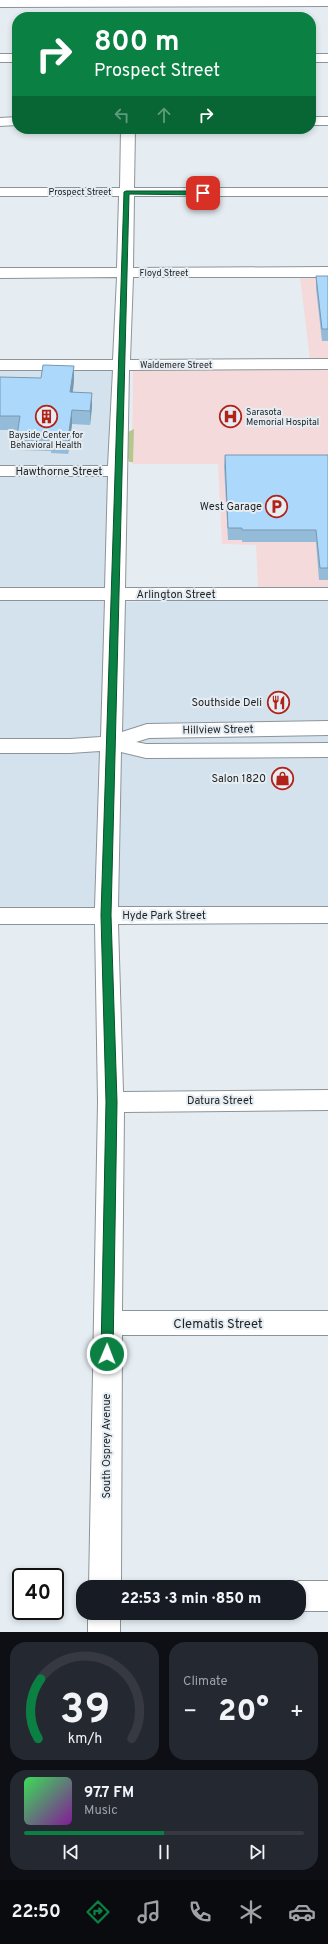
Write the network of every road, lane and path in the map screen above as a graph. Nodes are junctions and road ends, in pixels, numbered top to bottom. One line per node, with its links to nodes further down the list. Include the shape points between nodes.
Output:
1 (129, 1): 2 (street); 3 (street); 4 (street)
2 (324, 2)
3 (0, 3)
4 (129, 12)
5 (0, 58): 6 (street)
6 (12, 58)
7 (316, 58): 8 (street)
8 (328, 58)
9 (316, 121): 10 (street)
10 (328, 121)
11 (0, 122): 12 (street)
12 (12, 122)
13 (128, 134): 15 (street, South Osprey Avenue)
14 (0, 192): 15 (street, Prospect Street)
15 (126, 192): 16 (street, Prospect Street); 17 (street, South Osprey Avenue)
16 (328, 192)
17 (125, 272): 18 (street, Floyd Street); 19 (street, Floyd Street); 22 (street, South Osprey Avenue)
18 (328, 272)
19 (0, 273)
20 (328, 364): 22 (street, Waldemere Street)
21 (0, 365): 22 (street, Waldemere Street)
22 (121, 365): 24 (street, South Osprey Avenue)
23 (0, 471): 24 (street, Hawthorne Street)
24 (117, 471): 26 (street, South Osprey Avenue)
25 (0, 594): 26 (street, Arlington Street)
26 (115, 594): 27 (street, Arlington Street); 29 (street, South Osprey Avenue)
27 (328, 594)
28 (328, 728): 29 (street, Hillview Street, via 147,731)
29 (111, 743): 30 (street, Hillview Street); 31 (street, Hillview Street, via 146,751); 32 (street, South Osprey Avenue)
30 (0, 746)
31 (328, 750)
32 (106, 915): 33 (street, Hyde Park Street); 34 (street, Hyde Park Street); 36 (street, South Osprey Avenue)
33 (328, 915)
34 (0, 916)
35 (328, 1100): 36 (street, Datura Street)
36 (111, 1102): 37 (street, South Osprey Avenue)
37 (107, 1323): 38 (street, Clematis Street); 39 (street, South Osprey Avenue)
38 (328, 1323)
39 (105, 1580)
40 (306, 1596): 41 (street)
41 (328, 1596)
42 (104, 1620): 43 (street)
43 (104, 1632)

